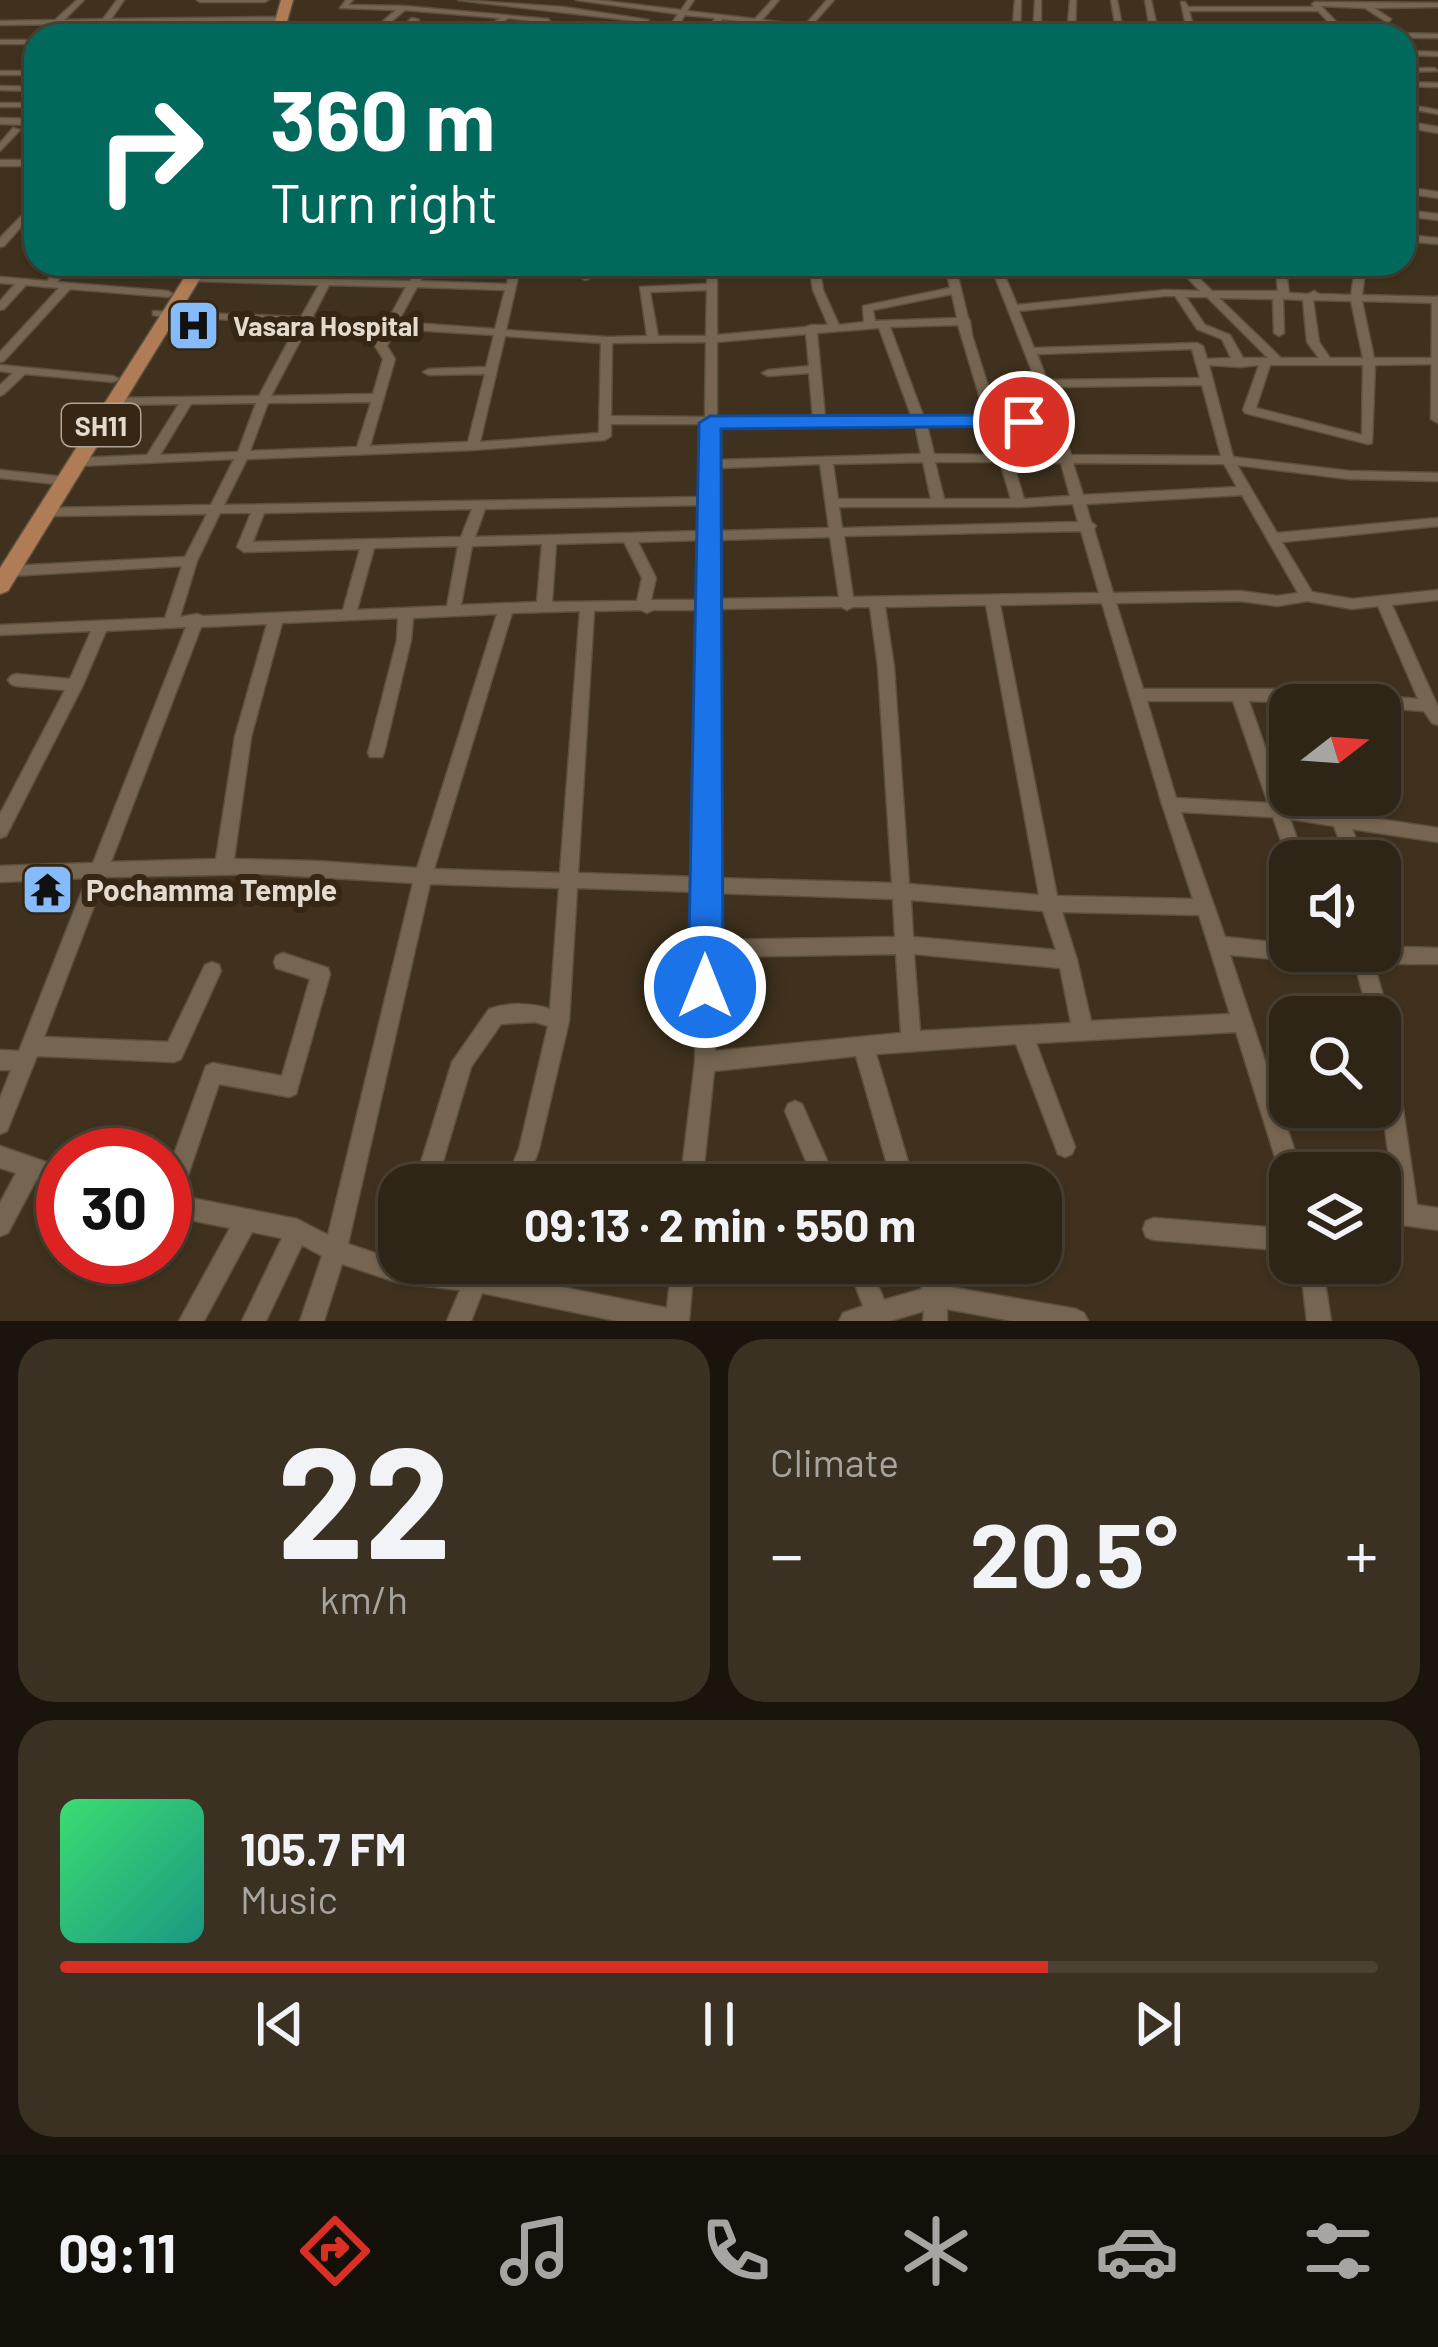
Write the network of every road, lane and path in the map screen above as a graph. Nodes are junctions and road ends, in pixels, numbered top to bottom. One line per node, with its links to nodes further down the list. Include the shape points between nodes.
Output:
1 (81, 0): 33 (street)
2 (121, 0): 36 (street)
3 (200, 0): 4 (street)
4 (266, 0)
5 (287, 0): 28 (main road)
6 (350, 0): 20 (street, via 342,7)
7 (461, 0): 17 (street)
8 (569, 0): 22 (street)
9 (579, 0): 14 (street)
10 (691, 0): 23 (street)
11 (721, 0): 25 (street)
12 (776, 0): 35 (street)
13 (831, 0): 47 (street)
14 (656, 2): 23 (street); 30 (street)
15 (1287, 2): 16 (street)
16 (1183, 3): 21 (street)
17 (508, 4): 22 (street); 24 (street)
18 (1438, 4): 19 (street)
19 (1367, 6): 21 (street, via 1315,4); 31 (street)
20 (403, 8): 24 (street); 38 (street)
21 (1319, 9): 48 (street)
22 (562, 10): 30 (street); 34 (street)
23 (685, 12): 25 (street); 44 (street)
24 (494, 15): 26 (street)
25 (706, 15): 27 (street)
26 (506, 16): 34 (street); 40 (street)
27 (719, 17): 35 (street); 45 (street)
28 (281, 19): 36 (street); 37 (main road)
29 (415, 20): 39 (street)
30 (645, 20): 43 (street)
31 (1388, 21)
32 (0, 22): 33 (street)
33 (57, 22): 36 (street)
34 (547, 22): 41 (street); 42 (street)
35 (758, 22): 46 (street)
36 (104, 23)
37 (280, 24)
38 (384, 24)
39 (410, 24)
40 (496, 24)
41 (544, 24)
42 (560, 24)
43 (642, 24)
44 (676, 24)
45 (716, 24)
46 (768, 24)
47 (805, 24)
48 (1334, 24)
49 (1416, 25): 51 (street)
50 (1416, 36): 51 (street)
51 (1426, 36): 52 (street)
52 (1438, 36)
53 (0, 42): 54 (street)
54 (24, 42): 55 (street)
55 (5, 59)
56 (0, 125): 58 (street)
57 (24, 128): 58 (street)
58 (16, 130): 59 (street)
59 (0, 148)
60 (24, 217): 61 (street)
61 (0, 244)
62 (57, 276): 78 (street)
63 (189, 276): 90 (main road, SH11)
64 (271, 276): 75 (street)
65 (418, 276): 76 (street)
66 (513, 276): 81 (street)
67 (711, 276): 80 (street)
68 (816, 276): 96 (street)
69 (953, 276): 82 (street)
70 (1000, 276): 91 (street)
71 (1193, 276): 84 (street)
72 (1280, 276): 85 (street)
73 (1359, 276): 87 (street)
74 (0, 280): 77 (street)
75 (326, 281): 76 (street); 93 (street)
76 (415, 281): 81 (street); 95 (street)
77 (23, 282): 78 (street); 89 (street)
78 (50, 285): 79 (street)
79 (67, 286): 90 (street); 109 (street)
80 (710, 286): 100 (street); 102 (street, via 644,289)
81 (511, 287): 99 (street)
82 (957, 290): 92 (street); 94 (street, via 867,308)
83 (1179, 293): 84 (street); 91 (street); 110 (street, via 1202,327 1226,337)
84 (1214, 294): 85 (street); 108 (street)
85 (1281, 294): 86 (street); 98 (street)
86 (1314, 294): 87 (street); 106 (street, via 1311,335)
87 (1356, 298): 88 (street); 107 (street)
88 (1438, 300): 104 (street)
89 (0, 307)
90 (165, 307): 93 (street); 116 (main road, SH11); 123 (main road, SH11)
91 (1016, 308): 103 (street)
92 (965, 321): 94 (street); 127 (street)
93 (302, 322): 95 (street); 120 (street)
94 (877, 324): 96 (street); 128 (street)
95 (391, 325): 99 (street); 121 (street)
96 (834, 326): 97 (street)
97 (811, 328): 100 (street); 111 (street)
98 (1279, 333)
99 (502, 334): 101 (street); 113 (street)
100 (710, 339): 102 (street); 130 (street)
101 (607, 340): 102 (street); 125 (street)
102 (653, 340)
103 (1032, 352): 105 (street, via 1197,346); 118 (street)
104 (1435, 361): 107 (street); 124 (street)
105 (1202, 362): 110 (street); 117 (street)
106 (1328, 362): 107 (street); 108 (street)
107 (1369, 362): 108 (street, via 1368,440 1249,410)
108 (1272, 363): 110 (street)
109 (0, 364): 112 (street)
110 (1240, 364)
111 (814, 369): 115 (street); 126 (street)
112 (22, 370): 116 (street); 119 (street)
113 (492, 370): 114 (street); 131 (street)
114 (429, 372)
115 (768, 373)
116 (113, 379): 144 (main road, SH11)
117 (1205, 380): 118 (street); 139 (street)
118 (1042, 384): 129 (street)
119 (0, 392)
120 (264, 398): 121 (street); 122 (street); 133 (street)
121 (374, 398): 132 (street)
122 (188, 399): 123 (street); 134 (street)
123 (116, 401): 140 (main road, SH11)
124 (1438, 419)
125 (606, 420): 130 (street); 131 (street, via 605,436)
126 (819, 421): 128 (street); 130 (street)
127 (993, 421): 128 (street); 129 (street); 136 (street)
128 (920, 422): 135 (street)
129 (1055, 422): 137 (street)
130 (710, 423): 141 (street)
131 (473, 446): 132 (street)
132 (363, 449): 133 (street)
133 (243, 454): 134 (street); 152 (street)
134 (152, 457): 140 (street)
135 (931, 458): 136 (street); 138 (street); 148 (street)
136 (1003, 458): 137 (street); 149 (street)
137 (1067, 458): 139 (street); 146 (street)
138 (826, 460): 141 (street); 150 (street)
139 (1228, 460): 143 (street); 145 (street)
140 (78, 462): 144 (main road, SH11)
141 (710, 464): 147 (street)
142 (0, 474): 144 (street)
143 (1438, 477)
144 (59, 480): 154 (main road, SH11); 165 (main road, SH11)
145 (1245, 490): 146 (street); 160 (street)
146 (1080, 499): 149 (street); 156 (street)
147 (710, 501): 151 (street); 158 (street)
148 (938, 502): 149 (street); 150 (street)
149 (1019, 502)
150 (832, 503): 157 (street)
151 (480, 506): 153 (street); 162 (street)
152 (214, 507): 153 (street); 154 (street); 164 (street)
153 (260, 507): 163 (street, via 244,547)
154 (47, 512): 165 (main road, SH11)
155 (1438, 522): 160 (street)
156 (1089, 526): 157 (street); 168 (street)
157 (836, 532): 158 (street); 173 (street)
158 (710, 537): 159 (street); 172 (street)
159 (629, 538): 161 (street); 176 (street, via 649,578)
160 (1274, 538): 167 (street)
161 (549, 541): 162 (street); 174 (street)
162 (466, 542): 163 (street); 178 (street)
163 (368, 545): 180 (street)
164 (190, 561): 165 (street); 183 (street)
165 (3, 572)
166 (1438, 595): 171 (street)
167 (1307, 596): 168 (street); 171 (street)
168 (1111, 599): 169 (street); 188 (street)
169 (992, 600): 170 (street); 207 (street)
170 (877, 602): 173 (street); 206 (street)
171 (1383, 602): 190 (street)
172 (710, 604): 173 (street); 176 (street); 205 (street)
173 (847, 604)
174 (544, 607): 175 (street); 177 (street)
175 (586, 608): 176 (street); 204 (street)
176 (647, 608)
177 (506, 609): 178 (street); 203 (street)
178 (453, 610): 179 (street)
179 (406, 612): 180 (street); 191 (street)
180 (349, 614): 181 (street)
181 (276, 617): 182 (street); 200 (street, via 243,737)
182 (196, 619): 183 (street); 201 (street)
183 (172, 620): 184 (street)
184 (100, 627): 185 (street); 187 (street)
185 (0, 630)
186 (16, 680): 187 (street)
187 (75, 685): 197 (street)
188 (1136, 695): 189 (street); 193 (street)
189 (1239, 695): 190 (street, via 1304,695); 192 (street)
190 (1433, 713)
191 (376, 753)
192 (1269, 776)
193 (1170, 804): 194 (street); 208 (street)
194 (1269, 810)
195 (1314, 816): 196 (street)
196 (1340, 820): 198 (street); 199 (street)
197 (0, 831)
198 (1438, 835)
199 (1348, 840)
200 (224, 866): 201 (street); 203 (street)
201 (103, 870): 202 (street); 224 (street)
202 (0, 874)
203 (423, 877): 204 (street); 250 (street)
204 (565, 881): 205 (street); 218 (street)
205 (705, 885): 206 (street); 211 (street)
206 (898, 891): 207 (street); 209 (street)
207 (1049, 904): 208 (street); 215 (street)
208 (1207, 907): 210 (street)
209 (906, 945): 211 (street); 215 (street); 222 (street)
210 (1219, 945): 212 (street); 219 (street)
211 (706, 949): 226 (street)
212 (1269, 949)
213 (1438, 956): 214 (street)
214 (1401, 958)
215 (1068, 960): 220 (street)
216 (283, 962): 230 (street, via 321,974 289,1087 213,1073)
217 (212, 971): 224 (street, via 174,1052)
218 (559, 1021): 234 (street, via 496,1015 462,1062); 235 (street)
219 (1244, 1022): 220 (street); 232 (street)
220 (1083, 1031): 221 (street)
221 (1023, 1036): 222 (street); 231 (street)
222 (911, 1041): 223 (street)
223 (865, 1048): 226 (street); 238 (street)
224 (29, 1053): 225 (street); 228 (street)
225 (0, 1060)
226 (704, 1062): 236 (street)
227 (795, 1111): 237 (street)
228 (0, 1124)
229 (1396, 1128): 243 (street)
230 (192, 1132)
231 (1065, 1147)
232 (1285, 1152)
233 (0, 1156): 239 (street)
234 (431, 1164)
235 (523, 1164)
236 (693, 1164)
237 (817, 1164)
238 (898, 1164)
239 (31, 1168): 240 (street); 246 (street)
240 (36, 1170)
241 (192, 1210): 245 (street)
242 (1401, 1214): 243 (street)
243 (1408, 1215): 244 (street)
244 (1438, 1219)
245 (245, 1222): 248 (street); 260 (street)
246 (0, 1226)
247 (1154, 1229): 249 (street)
248 (297, 1230): 250 (street); 261 (street)
249 (1269, 1238)
250 (335, 1251): 251 (street); 262 (street)
251 (378, 1262)
252 (474, 1284): 263 (street)
253 (527, 1284): 264 (street)
254 (680, 1284): 264 (street)
255 (866, 1284): 258 (street)
256 (1314, 1284): 267 (street)
257 (935, 1309): 258 (street); 259 (street)
258 (878, 1314): 265 (street)
259 (1044, 1317): 266 (street)
260 (191, 1321)
261 (254, 1321)
262 (312, 1321)
263 (459, 1321)
264 (675, 1321)
265 (851, 1321)
266 (1076, 1321)
267 (1319, 1321)

